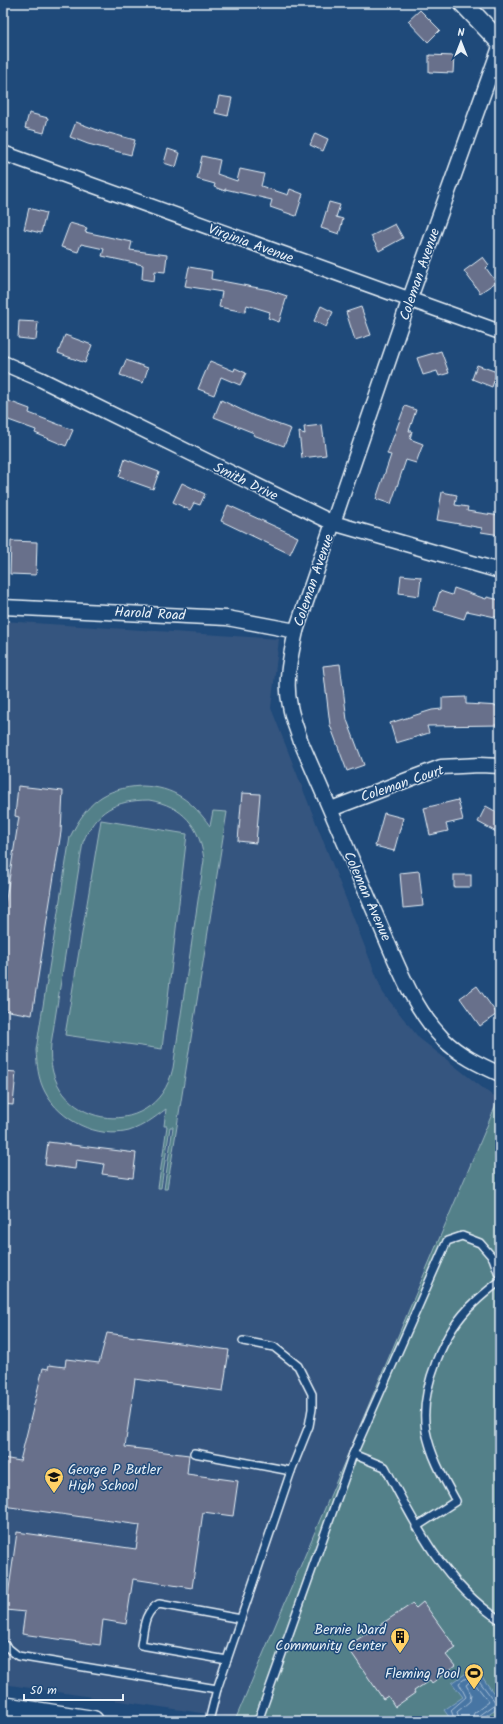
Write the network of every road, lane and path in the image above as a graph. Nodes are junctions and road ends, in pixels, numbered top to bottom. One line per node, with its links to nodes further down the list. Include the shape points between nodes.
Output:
1 (464, 3): 2 (street)
2 (500, 42)
3 (500, 47): 5 (street, Coleman Avenue)
4 (3, 153): 5 (street, Virginia Avenue)
5 (409, 301): 6 (street, Virginia Avenue); 8 (street, Coleman Avenue)
6 (500, 332)
7 (3, 364): 8 (street, Smith Drive, via 40,379)
8 (333, 523): 9 (street, Smith Drive); 11 (street, Coleman Avenue)
9 (500, 570)
10 (3, 607): 11 (street, Harold Road, via 220,618)
11 (296, 631): 13 (street, Coleman Avenue, via 288,677 290,706 301,742)
12 (500, 766): 13 (street, Coleman Court, via 442,767)
13 (331, 809): 14 (street, Coleman Avenue, via 416,1003 430,1024 454,1048)
14 (500, 1074)
15 (500, 1278): 19 (lane, via 493,1258 480,1243 462,1236 447,1241)
16 (500, 1282): 21 (lane, via 473,1303 448,1334 432,1370 426,1430 436,1464 456,1501)
17 (243, 1341): 20 (lane, via 274,1347 298,1366 312,1394 309,1426)
18 (194, 1453): 20 (lane)
19 (353, 1454): 21 (lane, via 385,1467); 30 (lane)
20 (291, 1470): 22 (lane)
21 (416, 1527): 23 (lane, via 453,1579 474,1601)
22 (241, 1619): 25 (lane); 25 (lane, via 158,1604 146,1615 141,1646)
23 (500, 1620)
24 (3, 1644): 26 (lane, via 18,1656)
25 (227, 1660): 26 (lane)
26 (217, 1689): 29 (lane)
27 (3, 1707): 28 (main road)
28 (93, 1721)
29 (209, 1721)
30 (258, 1721)

